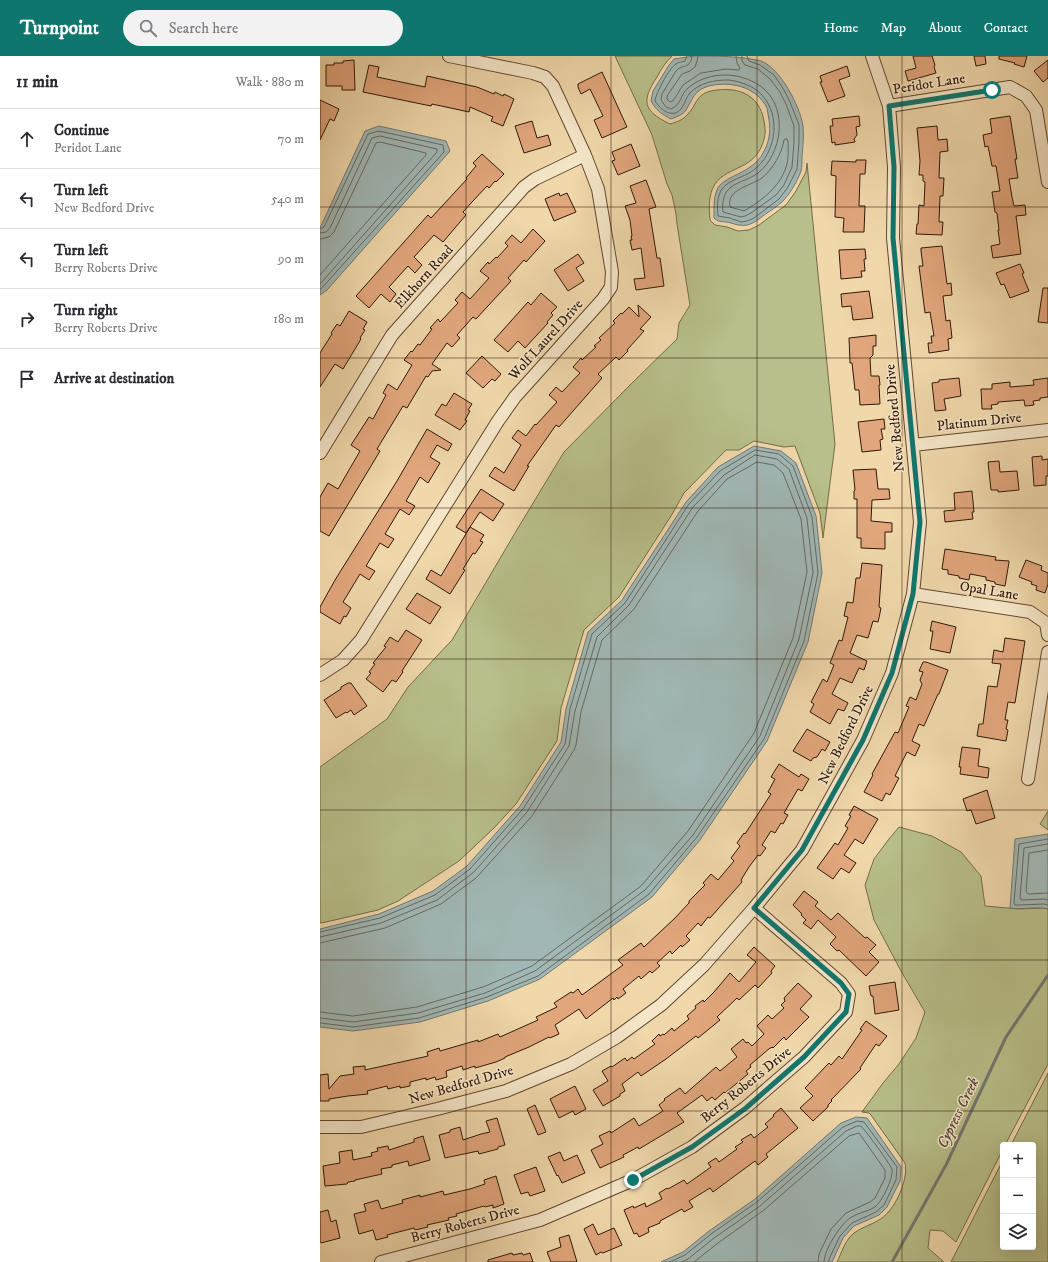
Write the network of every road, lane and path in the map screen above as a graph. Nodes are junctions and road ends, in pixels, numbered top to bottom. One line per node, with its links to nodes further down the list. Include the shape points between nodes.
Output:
1 (449, 56): 4 (street, Wolf Laurel Drive, via 545,77 553,86)
2 (872, 56): 3 (street, New Bedford Drive)
3 (889, 106): 5 (street, Peridot Lane, via 1010,87 1026,96 1036,110); 7 (street, New Bedford Drive, via 894,167 893,238)
4 (585, 155): 8 (street, Elkhorn Road, via 524,187 392,335); 12 (street, Wolf Laurel Drive, via 598,189 612,272 611,287 515,397 361,640 343,660)
5 (1048, 182)
6 (1048, 430): 7 (street, Platinum Drive)
7 (913, 445): 9 (street, New Bedford Drive, via 920,522)
8 (320, 453)
9 (913, 594): 10 (street, Opal Lane, via 1030,612 1046,623); 14 (street, New Bedford Drive, via 892,673 863,740 802,850)
10 (1048, 635)
11 (1048, 652): 13 (street)
12 (320, 675)
13 (1028, 779)
14 (754, 908): 15 (street, New Bedford Drive, via 704,965 661,1005 617,1037 571,1064 506,1091 437,1109 361,1127); 16 (street, Berry Roberts Drive, via 841,983 849,994 846,1012 804,1057 746,1108 692,1147 633,1180 540,1220)
15 (320, 1127)
16 (381, 1262)

